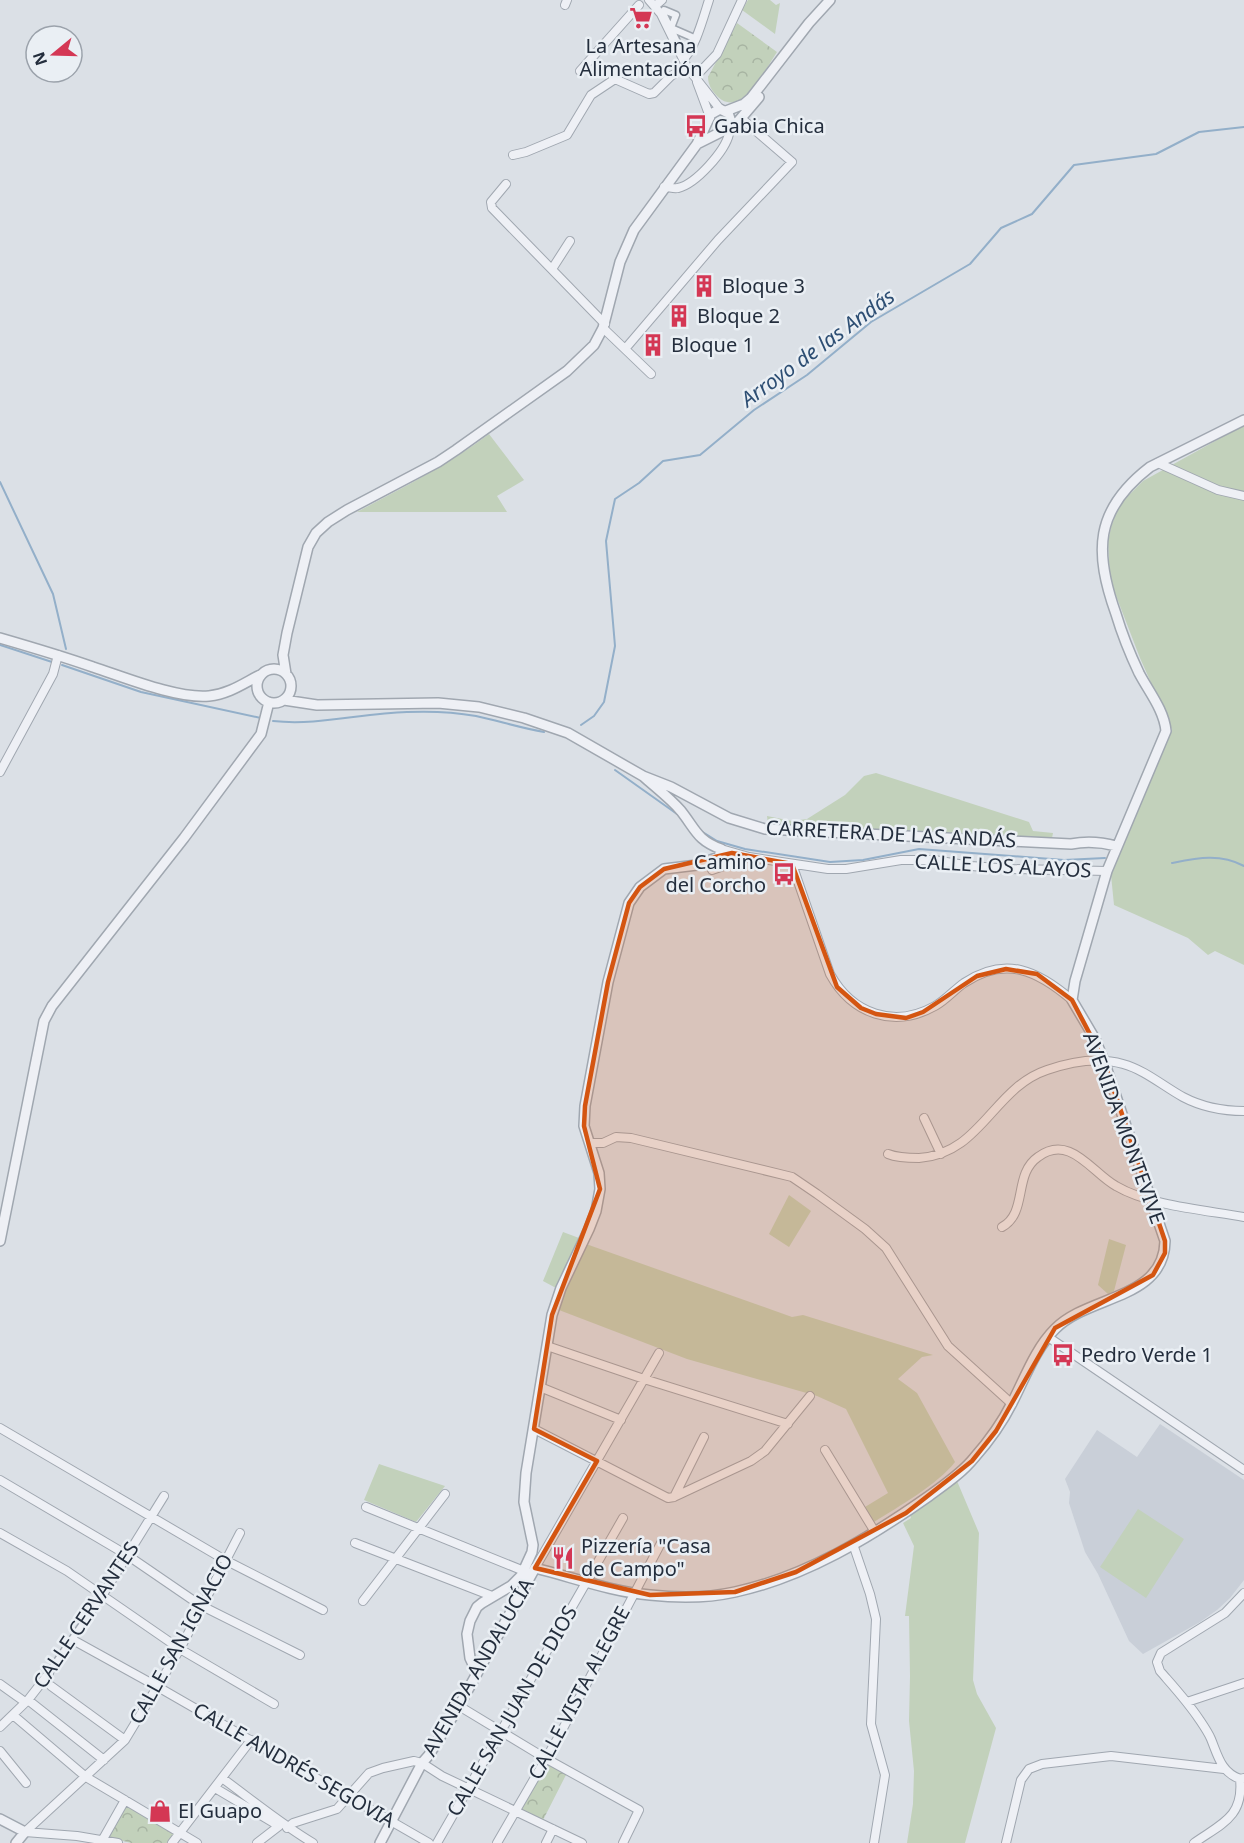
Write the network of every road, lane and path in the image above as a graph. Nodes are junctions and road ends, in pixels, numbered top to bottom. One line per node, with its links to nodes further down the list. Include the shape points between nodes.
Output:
1 (709, 0): 6 (street)
2 (742, 0): 9 (street, via 717,54)
3 (830, 0): 7 (street)
4 (649, 3): 6 (street, via 661,14); 8 (street)
5 (671, 28): 5 (street, via 694,38 686,53 683,54 670,30 664,10 676,15)
6 (685, 63): 9 (street); 15 (street, via 654,93 615,79 591,95 567,135)
7 (778, 64): 10 (street, via 744,104); 11 (street, via 758,99)
8 (580, 71)
9 (696, 79): 10 (street); 12 (street)
10 (723, 110): 12 (street, via 714,111); 13 (street, via 730,116)
11 (741, 118): 13 (street); 21 (street, via 792,162 718,240)
12 (710, 119): 13 (street, via 714,129); 14 (street)
13 (726, 128): 14 (street); 17 (street, via 727,142 702,172 677,188)
14 (697, 144): 17 (street)
15 (513, 155)
16 (506, 184): 19 (street, via 491,202 492,208)
17 (664, 187): 20 (street, via 627,243)
18 (570, 241): 19 (street)
19 (552, 269): 20 (street)
20 (604, 326): 21 (street); 28 (street, via 594,345 567,371 447,456 322,527 308,547)
21 (625, 349): 22 (street)
22 (651, 374)
23 (1244, 420): 24 (street)
24 (1158, 463): 25 (street, via 1218,490); 44 (street, via 1136,478 1115,504 1102,544 1106,587 1166,731)
25 (1244, 496)
26 (0, 638): 27 (street)
27 (58, 655): 32 (street, via 153,687 196,696 217,695); 38 (street, via 53,674)
28 (284, 655): 29 (street); 30 (street)
29 (273, 669): 30 (street); 31 (street)
30 (286, 674): 33 (street)
31 (260, 675): 32 (street); 34 (street)
32 (243, 686): 34 (street)
33 (291, 687): 35 (street); 37 (street)
34 (259, 694): 36 (street)
35 (284, 700): 36 (street); 37 (street, CARRETERA DE LAS ANDÁS)
36 (269, 702): 60 (street, via 261,734 44,1021)
37 (305, 702): 39 (street, CARRETERA DE LAS ANDÁS, via 480,707 568,733)
38 (0, 772)
39 (643, 776): 40 (street, CARRETERA DE LAS ANDÁS); 42 (street)
40 (670, 787): 41 (street, CARRETERA DE LAS ANDÁS); 42 (street)
41 (689, 796): 42 (street); 44 (street, CARRETERA DE LAS ANDÁS, via 729,818 765,829)
42 (681, 809): 43 (street, via 692,829)
43 (711, 845): 45 (street); 48 (street)
44 (1116, 846): 49 (street)
45 (720, 853): 46 (street); 48 (street)
46 (749, 857): 47 (street); 48 (street)
47 (792, 864): 49 (street, CALLE LOS ALAYOS, via 846,869 901,860 934,860 1011,869); 50 (street, AVENIDA MONTEVIVE, via 830,974 837,987 861,1008 906,1018 938,1004 977,976 1006,969 1037,974)
48 (709, 866): 54 (street, via 664,869 640,887 630,903 608,982 585,1106)
49 (1107, 871): 50 (street)
50 (1072, 1000): 51 (street, AVENIDA MONTEVIVE)
51 (1104, 1061): 52 (street, via 1145,1073 1205,1107); 56 (street, via 1061,1066 1026,1080 1010,1091 978,1130); 57 (street, AVENIDA MONTEVIVE)
52 (1244, 1111)
53 (924, 1118): 56 (street)
54 (590, 1143): 62 (street, via 599,1173 598,1200 561,1288); 67 (street, via 632,1138 792,1177 886,1248 948,1346)
55 (888, 1154): 56 (street, via 907,1158)
56 (941, 1154)
57 (1151, 1200): 58 (street); 59 (street, via 1113,1185 1071,1152 1047,1152 1028,1167 1017,1210); 61 (street, AVENIDA MONTEVIVE, via 1165,1241 1165,1253 1156,1270 1128,1292 1065,1320)
58 (1244, 1218)
59 (1002, 1227)
60 (0, 1240)
61 (1048, 1337): 67 (street, AVENIDA MONTEVIVE); 75 (street)
62 (547, 1346): 64 (street); 65 (street)
63 (659, 1353): 64 (street, AVENIDA ANDALUCÍA)
64 (644, 1380): 68 (street, AVENIDA ANDALUCÍA); 69 (street)
65 (540, 1387): 68 (street); 71 (street)
66 (810, 1396): 69 (street)
67 (1012, 1404): 84 (street, AVENIDA MONTEVIVE, via 972,1461 939,1489)
68 (621, 1420): 74 (street, AVENIDA ANDALUCÍA)
69 (788, 1424): 79 (street, via 751,1461)
70 (0, 1428): 81 (street)
71 (534, 1429): 74 (street); 94 (street, via 524,1502 533,1545)
72 (704, 1437): 79 (street)
73 (825, 1450): 84 (street)
74 (597, 1461): 79 (street, via 668,1498); 93 (street, AVENIDA ANDALUCÍA)
75 (1244, 1470)
76 (0, 1480): 90 (street)
77 (445, 1494): 83 (street)
78 (164, 1496): 81 (street, CALLE CERVANTES)
79 (674, 1497)
80 (366, 1507): 83 (street)
81 (152, 1516): 90 (street, CALLE CERVANTES); 92 (street)
82 (623, 1518): 95 (street, CALLE SAN JUAN DE DIOS)
83 (419, 1528): 91 (street); 94 (street)
84 (875, 1532): 89 (street, AVENIDA MONTEVIVE)
85 (0, 1533): 98 (street)
86 (240, 1533): 92 (street, CALLE SAN IGNACIO)
87 (355, 1543): 91 (street)
88 (661, 1543): 96 (street, CALLE VISTA ALEGRE)
89 (853, 1544): 96 (street, AVENIDA MONTEVIVE, via 796,1572 735,1592 711,1596); 156 (street, via 876,1619 871,1725 885,1775)
90 (127, 1555): 98 (street, CALLE CERVANTES); 101 (street)
91 (395, 1559): 99 (street); 100 (street)
92 (225, 1560): 101 (street, CALLE SAN IGNACIO); 102 (street)
93 (535, 1568): 95 (street, AVENIDA MONTEVIVE); 107 (street, AVENIDA ANDALUCÍA)
94 (524, 1571): 99 (street, via 511,1586)
95 (586, 1581): 96 (street, AVENIDA MONTEVIVE); 118 (street, CALLE SAN JUAN DE DIOS)
96 (633, 1593): 122 (street, CALLE VISTA ALEGRE)
97 (1244, 1593): 113 (street, via 1225,1613 1161,1653 1157,1662 1160,1671)
98 (102, 1596): 103 (street, CALLE CERVANTES); 104 (street)
99 (492, 1596): 107 (street, via 477,1608 467,1634 470,1658)
100 (363, 1601)
101 (203, 1607): 104 (street, CALLE SAN IGNACIO); 105 (street)
102 (323, 1610)
103 (73, 1640): 106 (street, CALLE CERVANTES); 111 (street, CALLE ANDRÉS SEGOVIA)
104 (180, 1649): 111 (street, CALLE SAN IGNACIO); 114 (street)
105 (300, 1655)
106 (49, 1673): 112 (street, CALLE CERVANTES)
107 (477, 1673): 115 (street, AVENIDA ANDALUCÍA)
108 (1244, 1683): 113 (street)
109 (0, 1684): 112 (street)
110 (51, 1686): 119 (street)
111 (158, 1687): 119 (street, CALLE SAN IGNACIO); 120 (street, CALLE ANDRÉS SEGOVIA)
112 (26, 1701): 116 (street, CALLE CERVANTES); 123 (street)
113 (1187, 1702): 125 (street)
114 (274, 1704)
115 (459, 1706): 118 (street); 124 (street, AVENIDA ANDALUCÍA)
116 (13, 1714): 117 (street, CALLE CERVANTES); 126 (street)
117 (0, 1727)
118 (500, 1731): 122 (street); 131 (street, CALLE SAN JUAN DE DIOS)
119 (125, 1740): 123 (street, CALLE SAN IGNACIO)
120 (250, 1740): 127 (street); 132 (street, CALLE ANDRÉS SEGOVIA)
121 (0, 1751): 129 (street)
122 (545, 1758): 134 (street, CALLE VISTA ALEGRE); 155 (street, via 639,1810)
123 (104, 1760): 126 (street, CALLE SAN IGNACIO)
124 (422, 1763): 131 (street); 132 (street, via 414,1761 369,1773); 136 (street, AVENIDA ANDALUCÍA)
125 (1224, 1768): 128 (street); 157 (street, via 1111,1756 1042,1764 1029,1769 1021,1780)
126 (86, 1777): 133 (street); 139 (street, CALLE SAN IGNACIO)
127 (222, 1778): 130 (street); 137 (street, via 271,1813)
128 (1242, 1779): 158 (street, via 1239,1807)
129 (26, 1783)
130 (215, 1788): 137 (street); 140 (street)
131 (468, 1788): 134 (street); 151 (street, CALLE SAN JUAN DE DIOS)
132 (349, 1797): 136 (street, CALLE ANDRÉS SEGOVIA); 137 (street, via 337,1809)
133 (125, 1800): 140 (street); 142 (street)
134 (515, 1811): 138 (street); 152 (street, CALLE VISTA ALEGRE)
135 (0, 1819): 139 (street)
136 (392, 1821): 149 (street, AVENIDA ANDALUCÍA); 150 (street, CALLE ANDRÉS SEGOVIA)
137 (282, 1826): 147 (street); 148 (street)
138 (553, 1829): 153 (street); 154 (street)
139 (25, 1832): 141 (street); 143 (street, CALLE SAN IGNACIO)
140 (180, 1833): 145 (street); 146 (street)
141 (76, 1839): 142 (street)
142 (103, 1839): 144 (street)
143 (16, 1843)
144 (118, 1843)
145 (172, 1843)
146 (197, 1843)
147 (257, 1843)
148 (313, 1843)
149 (380, 1843)
150 (429, 1843)
151 (437, 1843)
152 (497, 1843)
153 (546, 1843)
154 (582, 1843)
155 (623, 1843)
156 (874, 1843)
157 (1006, 1843)
158 (1194, 1843)

